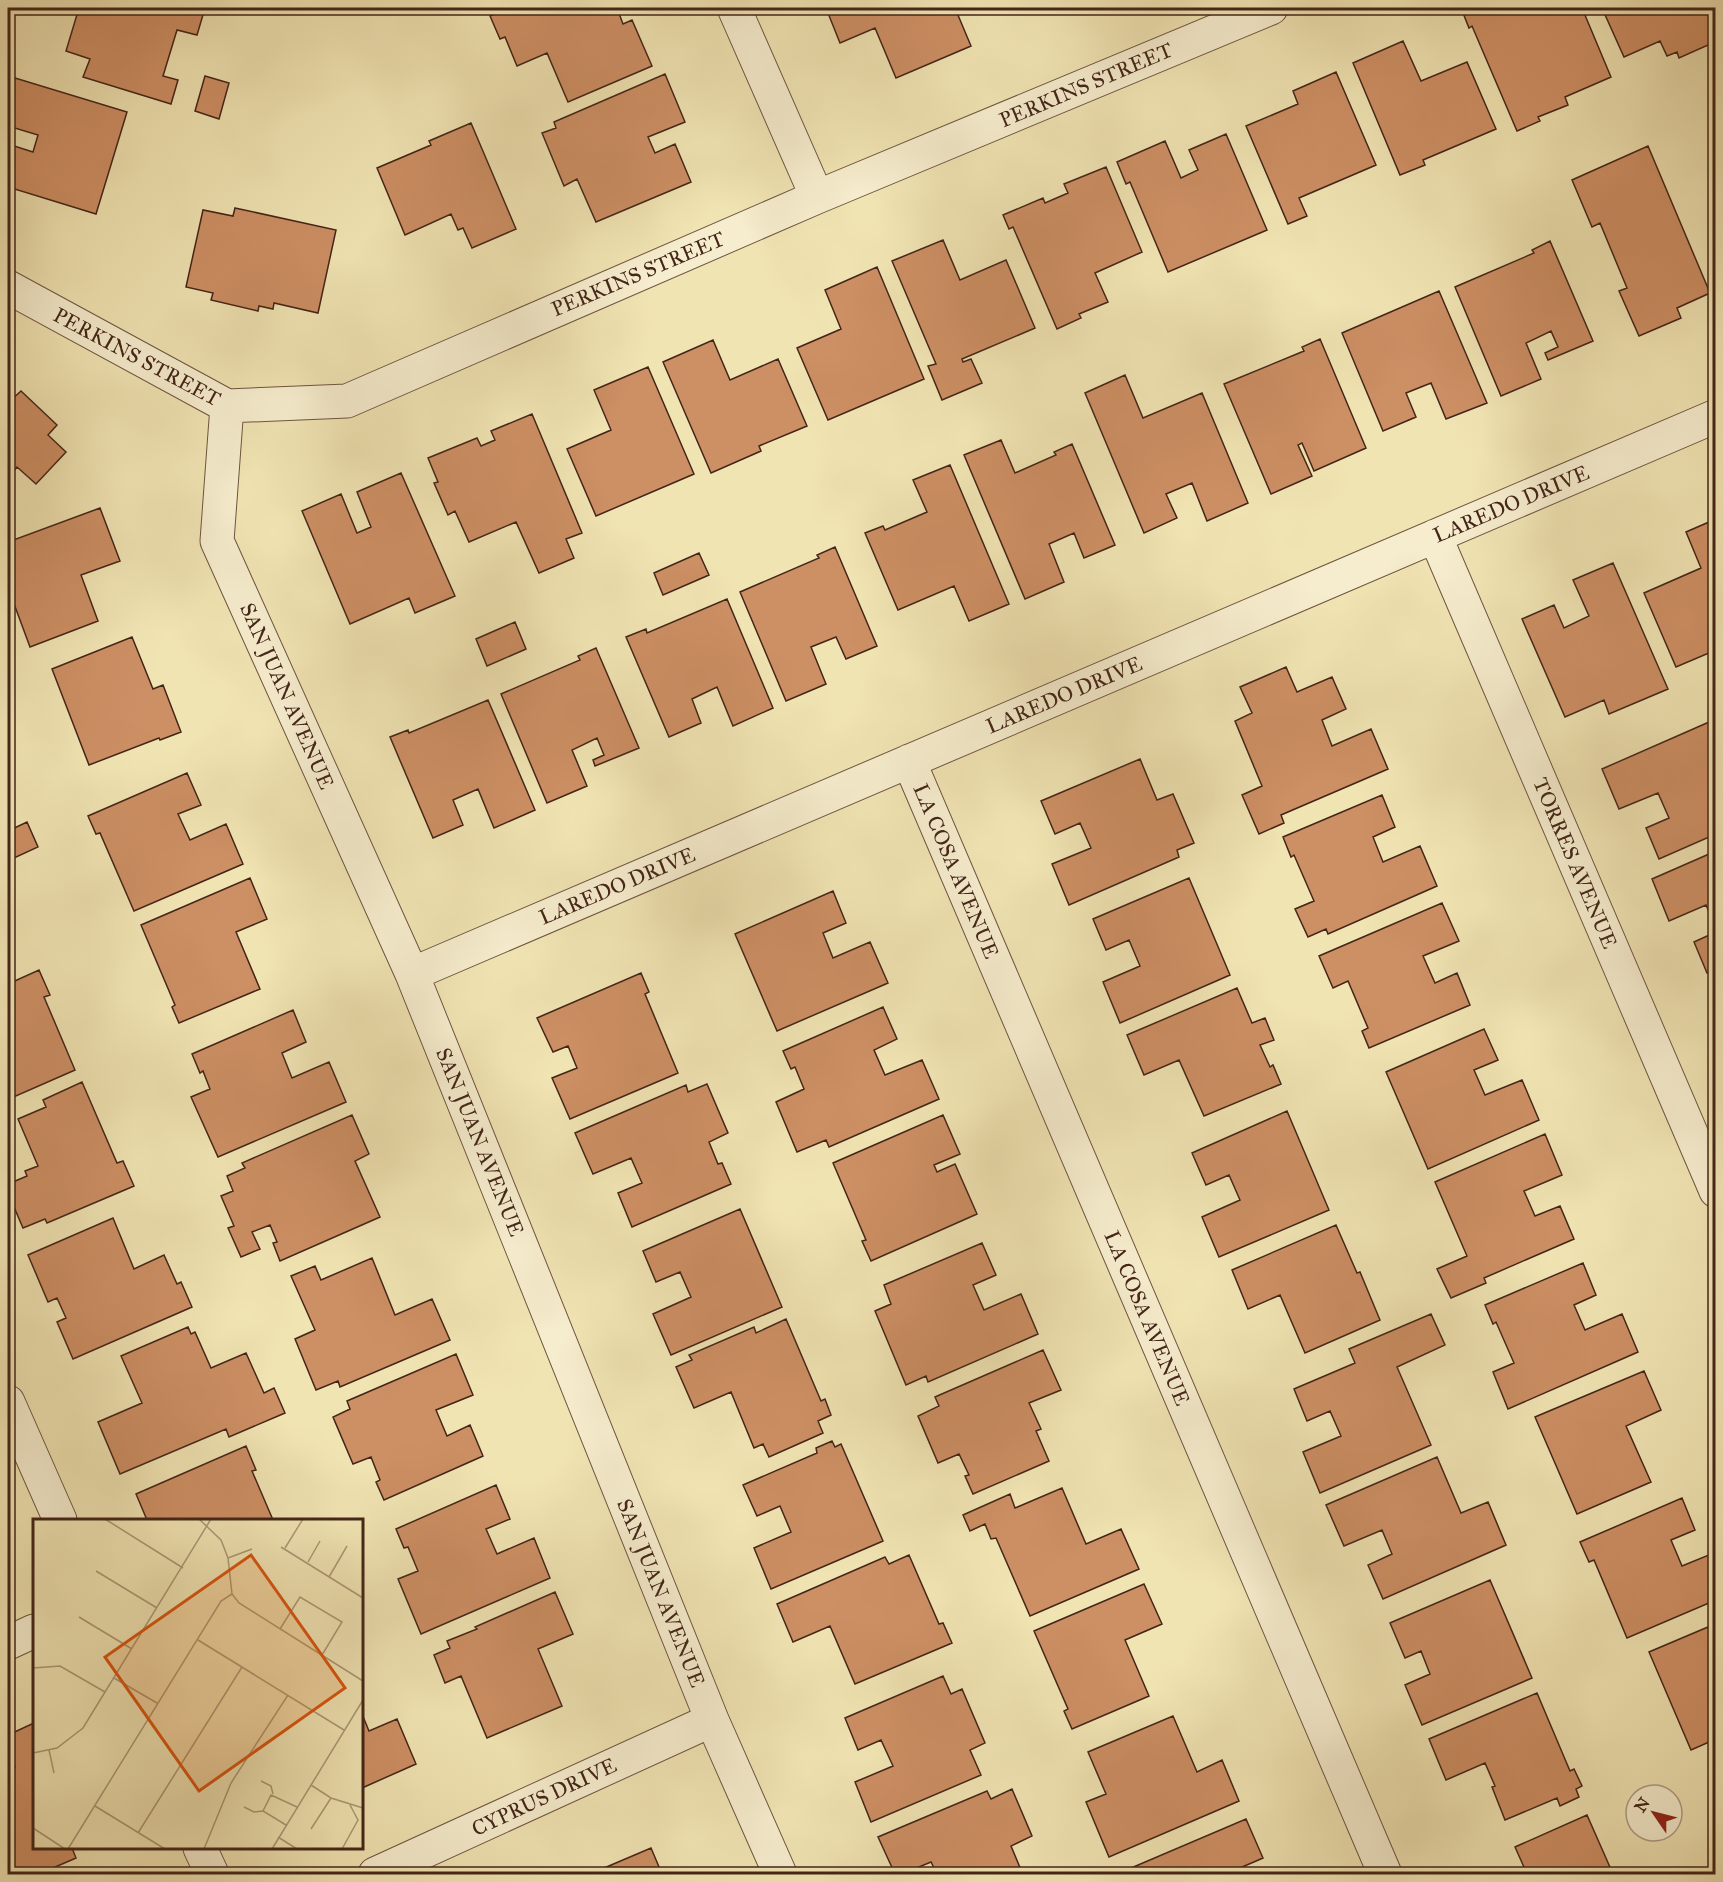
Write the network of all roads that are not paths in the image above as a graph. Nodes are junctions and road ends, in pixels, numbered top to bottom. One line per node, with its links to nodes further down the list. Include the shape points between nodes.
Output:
1 (734, 8): 3 (street)
2 (1272, 8): 3 (street, PERKINS STREET)
3 (817, 197): 5 (street, PERKINS STREET, via 347,401)
4 (8, 287): 5 (street, PERKINS STREET)
5 (227, 406): 9 (street, SAN JUAN AVENUE, via 217,542)
6 (1716, 416): 7 (street, LAREDO DRIVE)
7 (1435, 536): 8 (street, LAREDO DRIVE); 10 (street, TORRES AVENUE)
8 (909, 762): 9 (street, LAREDO DRIVE); 20 (street, LA COSA AVENUE)
9 (412, 974): 15 (street, SAN JUAN AVENUE)
10 (1716, 1191)
11 (8, 1402): 12 (street)
12 (59, 1519)
13 (33, 1631): 14 (street)
14 (8, 1643)
15 (712, 1720): 18 (street, CYPRUS DRIVE); 19 (street, SAN JUAN AVENUE)
16 (200, 1849): 17 (street)
17 (212, 1875)
18 (375, 1875)
19 (780, 1875)
20 (1385, 1875)

